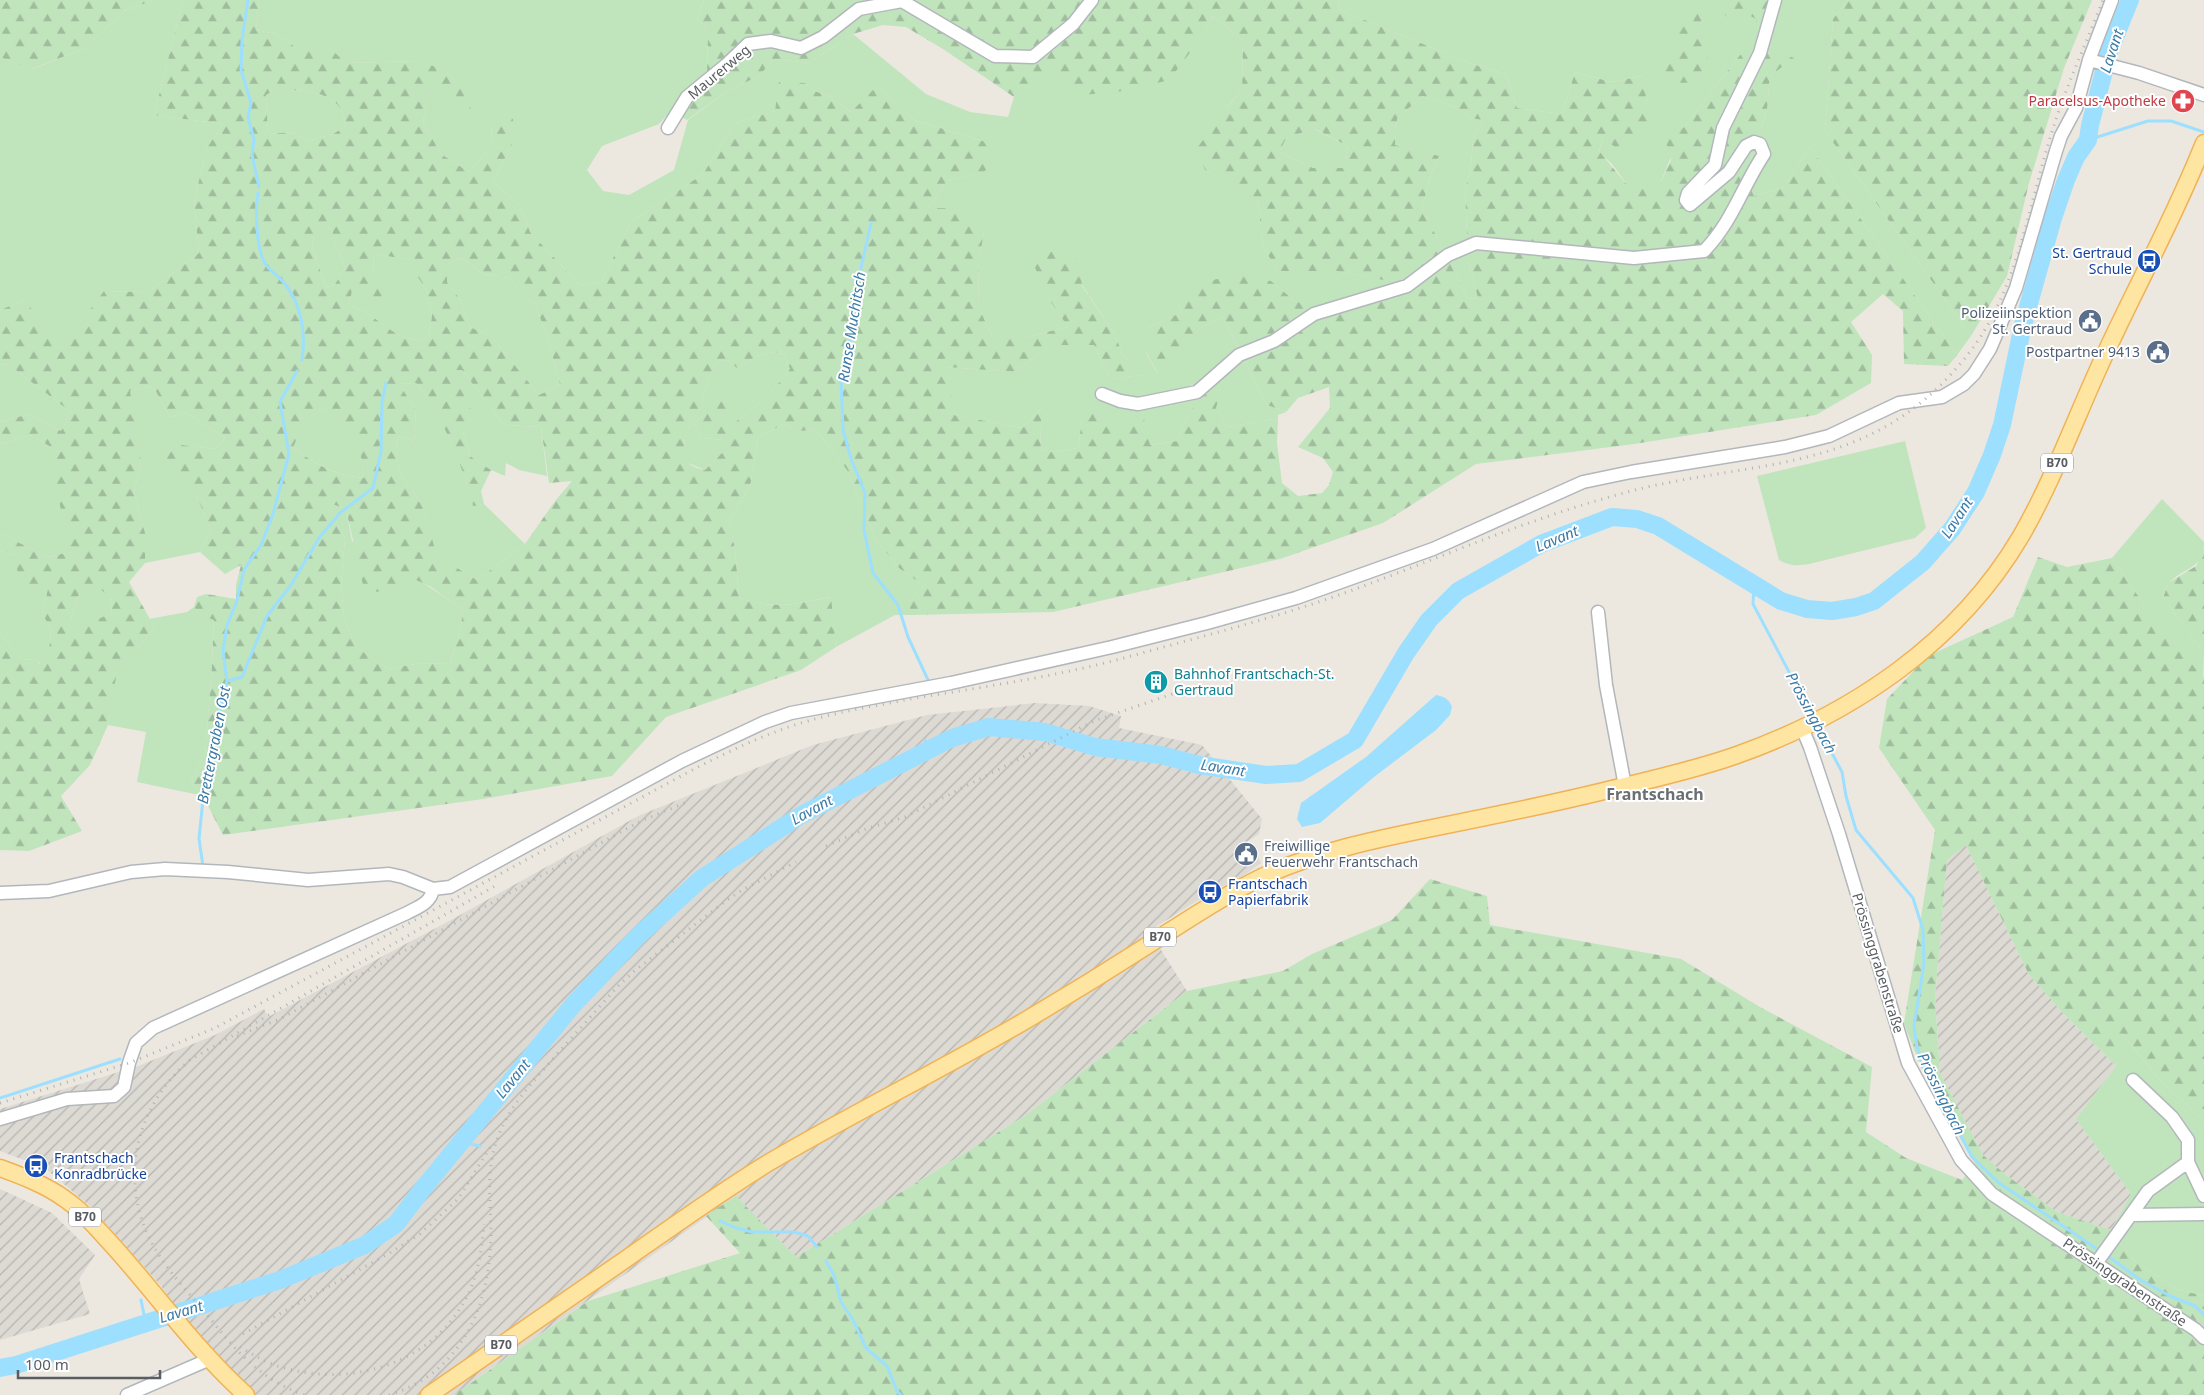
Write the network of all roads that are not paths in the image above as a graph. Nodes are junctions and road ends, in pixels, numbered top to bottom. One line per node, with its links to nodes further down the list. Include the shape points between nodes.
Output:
1 (1092, 0): 6 (street, Maurerweg, via 1073,24 1033,57 995,56 902,2 859,9 824,37 800,48 771,41 748,44 687,96)
2 (1775, 0): 8 (street, via 1760,53 1723,128 1715,165 1688,193 1686,200 1690,205 1729,172 1746,146 1754,142 1760,144 1764,154 1718,237 1704,251 1634,258 1476,243 1448,255 1407,286 1314,314 1274,341 1239,355 1197,392 1138,404)
3 (2112, 0): 4 (street)
4 (2092, 61): 5 (street); 12 (street, via 2076,108 2061,136 2008,310 1984,359 1964,384 1953,392 1899,404 1829,436 1785,448 1583,482 1433,549 1296,598 1207,623 951,683 791,713 764,722 682,761 450,887)
5 (2204, 96)
6 (668, 128)
7 (2204, 143): 10 (main road, B70, via 2172,218 2107,348 2037,507 2005,560 1973,602 1934,642 1891,676)
8 (1102, 394)
9 (1598, 612): 11 (street, via 1606,684)
10 (1811, 723): 11 (main road, B70, via 1721,760); 21 (street, Prössinggrabenstraße, via 1810,747 1908,1063 1961,1160 1992,1194)
11 (1625, 786): 26 (main road, B70, via 1334,850 1292,864 1235,891 996,1038 764,1166)
12 (434, 889): 13 (street, via 389,874 308,880 165,869 131,872 49,892); 15 (street, via 427,902 407,913 153,1028 136,1043 124,1087 114,1096 67,1099)
13 (0, 893)
14 (2133, 1080): 16 (street, via 2172,1116 2188,1140)
15 (0, 1119)
16 (2188, 1162): 18 (street); 20 (street, via 2148,1191)
17 (0, 1168): 23 (main road, B70, via 67,1200)
18 (2204, 1196)
19 (2204, 1214): 20 (street)
20 (2132, 1215): 21 (street)
21 (2102, 1255): 22 (street, Prössinggrabenstraße)
22 (2204, 1338)
23 (210, 1359): 24 (street); 25 (main road, B70)
24 (127, 1395)
25 (246, 1395)
26 (429, 1395)

